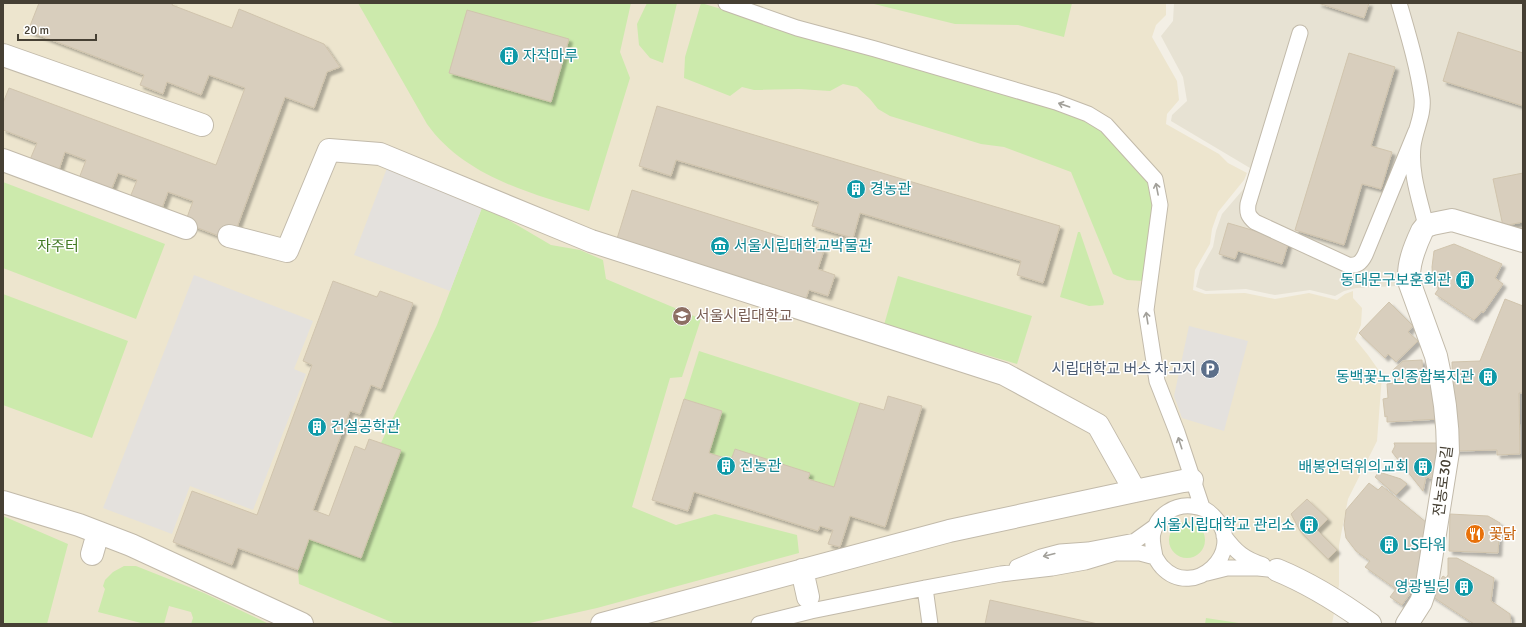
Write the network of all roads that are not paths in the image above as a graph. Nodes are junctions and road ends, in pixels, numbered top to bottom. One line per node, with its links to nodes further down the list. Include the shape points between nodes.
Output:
1 (726, 3): 12 (lane, one-way to 1, via 1157,381 1146,310 1160,205 1155,179 1106,125 1088,114 1056,102 798,28)
2 (1399, 3): 6 (lane, via 1422,99 1421,118)
3 (1300, 33): 6 (lane, via 1248,204 1249,217 1348,265 1355,266 1365,255)
4 (3, 55): 5 (street)
5 (202, 125)
6 (1416, 131): 8 (lane, via 1413,168)
7 (3, 160): 9 (street)
8 (1426, 226): 11 (street, via 1452,220); 33 (street, 전농로30길, via 1419,237 1409,267 1409,279 1436,356 1448,452 1426,590)
9 (186, 228)
10 (229, 236): 13 (street, via 287,251 329,150 380,154 591,241 1004,374 1098,425)
11 (1523, 241)
12 (1192, 480): 13 (street); 15 (lane, via 1186,497); 16 (lane)
13 (1135, 491): 22 (street, via 949,531)
14 (3, 502): 18 (street)
15 (1178, 507): 16 (lane); 17 (lane, via 1165,514)
16 (1202, 507): 19 (lane, via 1218,520)
17 (1156, 526): 21 (lane, via 1152,533); 24 (lane, one-way to 24, via 1135,541 1047,555)
18 (98, 533): 20 (street); 28 (street, via 131,545)
19 (1224, 536): 23 (lane, via 1235,550 1249,560); 25 (lane, via 1223,554 1216,565)
20 (92, 554)
21 (1155, 557): 24 (lane, via 1140,553 1115,553 1085,562); 25 (lane, via 1162,567 1172,574 1184,578)
22 (802, 570): 27 (street); 29 (street)
23 (1277, 570): 25 (lane, via 1226,568); 32 (street, via 1302,580 1328,595)
24 (1001, 574): 26 (lane)
25 (1202, 575)
26 (925, 588): 30 (lane); 31 (lane)
27 (808, 597)
28 (302, 624)
29 (602, 624)
30 (759, 624)
31 (930, 624)
32 (1370, 624)
33 (1407, 624)

